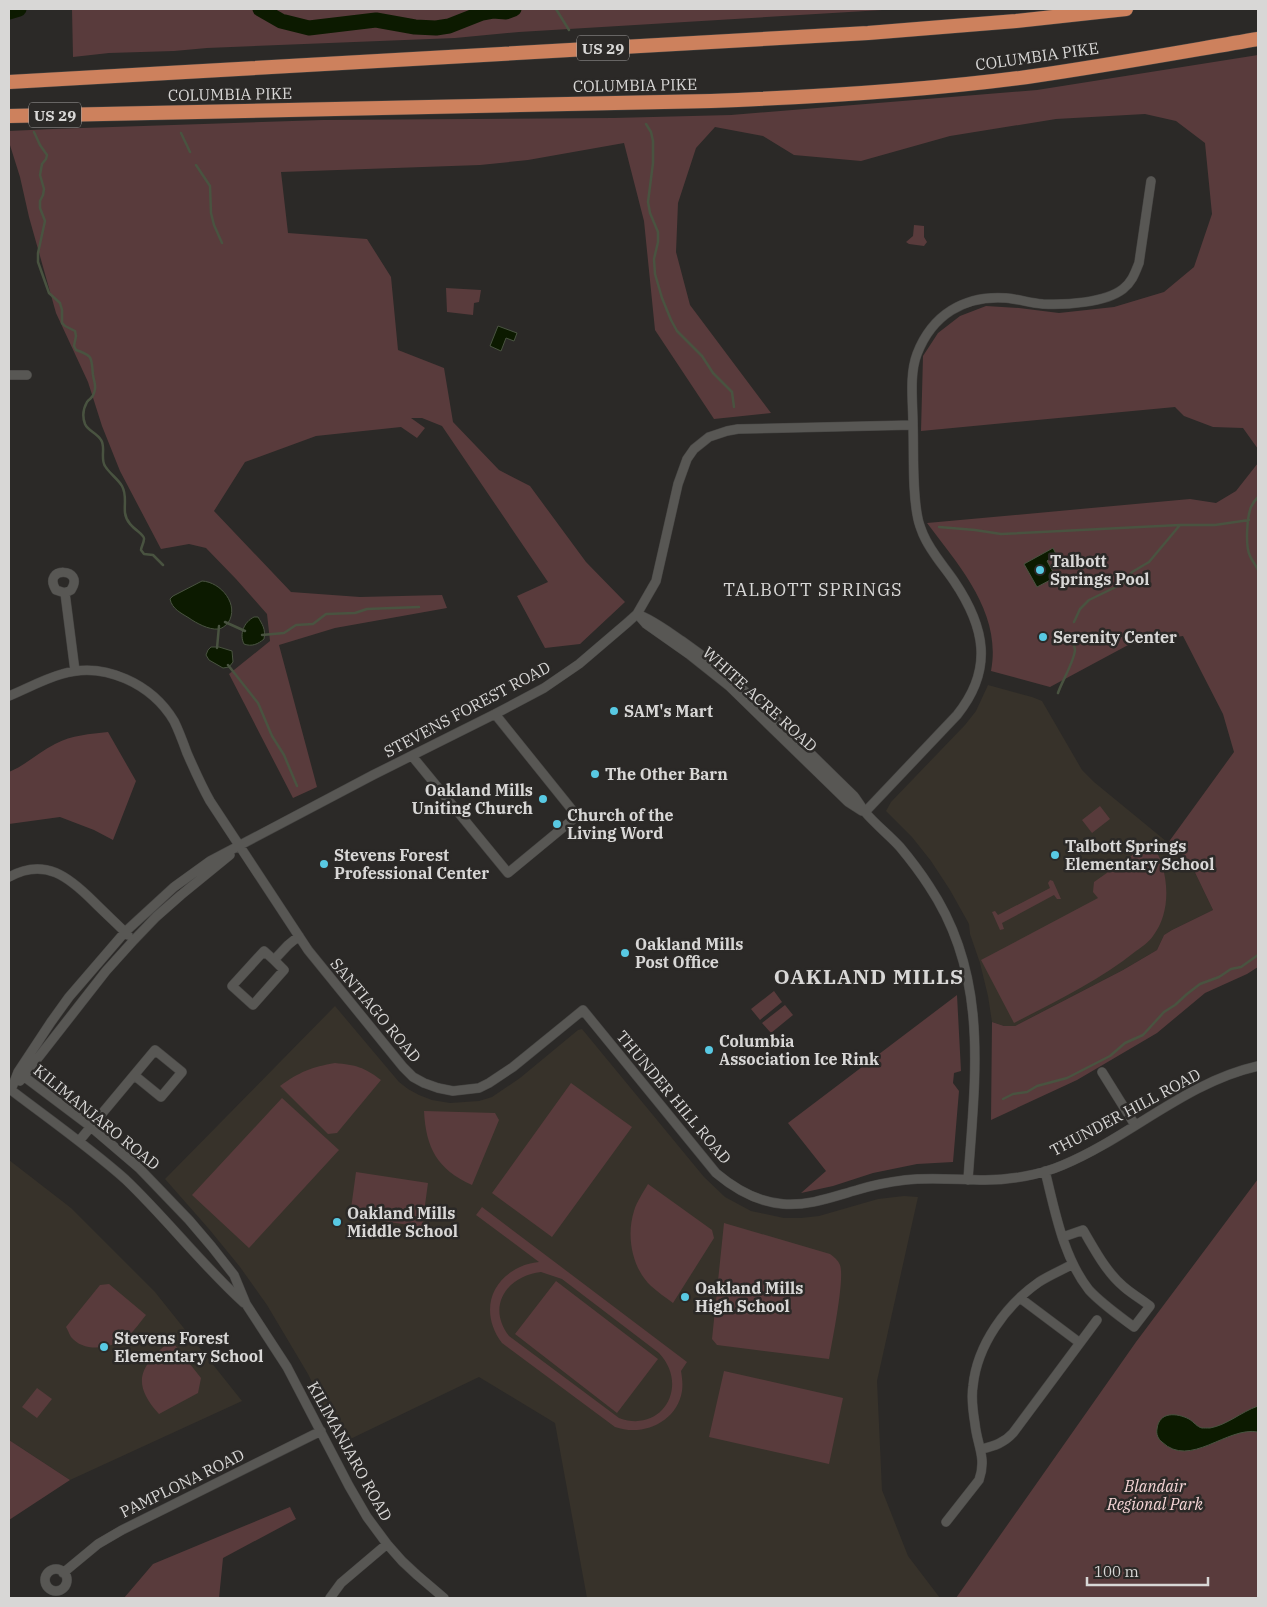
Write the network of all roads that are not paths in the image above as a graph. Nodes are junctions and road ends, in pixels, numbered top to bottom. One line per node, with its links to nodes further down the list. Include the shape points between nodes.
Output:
1 (1126, 9): 3 (highway, COLUMBIA PIKE / US 29, via 1016,21 811,36)
2 (1258, 40): 4 (highway, COLUMBIA PIKE / US 29, via 1026,77 805,98)
3 (9, 82)
4 (9, 116)
5 (1151, 181): 8 (street, via 1139,263 1129,283 1112,295 1090,300 1051,304 985,298 945,314 929,332 916,356)
6 (9, 375): 7 (street)
7 (26, 375)
8 (913, 425): 10 (street, STEVENS FOREST ROAD, via 738,429 708,437 687,459 678,484 656,581); 15 (street, via 918,521 929,546 971,609 978,628 981,657 978,676 968,701)
9 (65, 593): 11 (street)
10 (637, 614): 13 (street, STEVENS FOREST ROAD, via 567,672); 15 (street, WHITE ACRE ROAD, via 723,682 848,802)
11 (74, 671): 12 (street, SANTIAGO ROAD); 16 (street, SANTIAGO ROAD, via 93,671 124,678 159,702 174,722 207,795)
12 (9, 696)
13 (495, 714): 14 (street, STEVENS FOREST ROAD); 14 (street, via 577,816 508,873)
14 (412, 756): 16 (street, STEVENS FOREST ROAD)
15 (865, 812): 32 (street, WHITE ACRE ROAD, via 901,848 930,886 946,914 967,969 975,1044)
16 (240, 846): 18 (street, STEVENS FOREST ROAD, via 210,861 174,887); 19 (street, SANTIAGO ROAD); 20 (street, STEVENS FOREST ROAD, via 181,894)
17 (9, 877): 18 (street, via 34,869 56,872 72,881)
18 (125, 932): 20 (street); 25 (street, STEVENS FOREST ROAD, via 50,1022)
19 (299, 936): 21 (street); 22 (street, SANTIAGO ROAD, via 403,1067 424,1084 438,1088 466,1090 489,1083)
20 (133, 941): 25 (street, STEVENS FOREST ROAD)
21 (274, 960): 21 (street, via 284,970 253,1005 232,986 264,951)
22 (583, 1010): 32 (street, THUNDER HILL ROAD, via 716,1173 742,1192 772,1203 797,1205 905,1180)
23 (1258, 1066): 28 (street, THUNDER HILL ROAD, via 1216,1079)
24 (1102, 1072): 28 (street)
25 (21, 1074): 27 (street, STEVENS FOREST ROAD); 29 (street, KILIMANJARO ROAD)
26 (134, 1075): 26 (street, via 155,1050 182,1072 161,1097); 29 (street)
27 (10, 1091): 30 (street, KILIMANJARO ROAD)
28 (1135, 1125): 31 (street, THUNDER HILL ROAD, via 1076,1159)
29 (91, 1127): 30 (street); 36 (street, KILIMANJARO ROAD, via 139,1168 189,1220 234,1275)
30 (79, 1141): 36 (street, KILIMANJARO ROAD, via 125,1180 222,1283)
31 (1045, 1171): 32 (street, THUNDER HILL ROAD, via 1010,1178); 33 (street)
32 (968, 1180)
33 (1063, 1237): 34 (street); 34 (street, via 1084,1230 1114,1277 1150,1306 1134,1327 1090,1291)
34 (1073, 1264): 35 (street, via 1039,1282)
35 (1020, 1298): 38 (street); 40 (street, via 991,1336 974,1375 972,1402)
36 (246, 1304): 39 (street, KILIMANJARO ROAD, via 287,1367)
37 (1097, 1320): 38 (street)
38 (1080, 1343): 40 (street, via 1007,1440)
39 (321, 1431): 42 (street, KILIMANJARO ROAD, via 367,1517); 43 (street, PAMPLONA ROAD, via 122,1530 98,1544)
40 (982, 1449): 41 (street, via 979,1480)
41 (946, 1522)
42 (387, 1544): 44 (street, via 341,1583); 45 (street, KILIMANJARO ROAD, via 417,1576)
43 (63, 1573)
44 (330, 1598)
45 (444, 1598)

